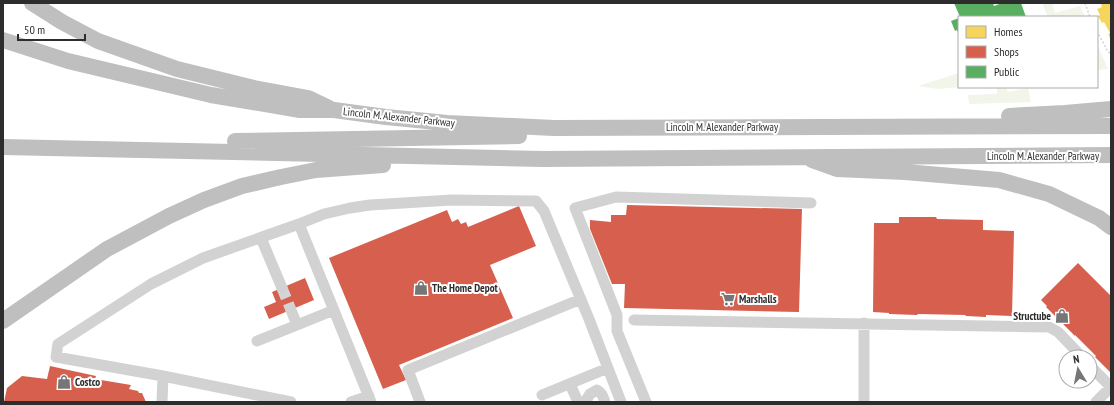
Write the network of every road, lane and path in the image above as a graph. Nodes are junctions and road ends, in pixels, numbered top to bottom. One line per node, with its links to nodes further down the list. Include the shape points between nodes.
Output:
1 (32, 3): 8 (highway, via 98,40 177,69 308,98)
2 (1085, 3): 3 (path)
3 (1090, 16)
4 (1098, 33): 6 (path)
5 (3, 40): 8 (highway, via 68,61 211,95 300,110)
6 (1111, 53)
7 (1111, 109): 9 (highway, via 968,118)
8 (334, 110): 11 (highway, Lincoln M. Alexander Parkway, via 447,123)
9 (944, 126): 10 (highway, Lincoln M. Alexander Parkway); 11 (highway, Lincoln M. Alexander Parkway)
10 (1111, 126)
11 (554, 128): 12 (highway, via 518,136 251,141)
12 (3, 136)
13 (3, 147): 16 (highway)
14 (1111, 155): 15 (highway, Lincoln M. Alexander Parkway)
15 (803, 157): 16 (highway, Lincoln M. Alexander Parkway); 19 (highway, via 837,169 999,180 1049,194 1099,218)
16 (543, 159): 26 (highway, via 372,165 316,170 242,186 169,216 108,249)
17 (811, 203): 45 (lane, via 616,197 575,208 617,315 617,331)
18 (299, 224): 20 (lane); 22 (lane, via 324,214 370,204 452,200 536,201 544,211); 24 (lane)
19 (1111, 227)
20 (261, 238): 21 (lane); 33 (lane, via 203,258 152,284 58,344 56,357)
21 (282, 288)
22 (580, 299): 31 (lane); 42 (lane, via 408,370)
23 (291, 310): 28 (lane)
24 (334, 310): 28 (lane); 37 (lane)
25 (634, 320): 27 (lane)
26 (3, 321)
27 (864, 323): 30 (lane, via 1049,327 1058,332); 46 (lane)
28 (297, 325): 29 (lane)
29 (257, 341)
30 (1074, 349)
31 (608, 368): 34 (lane); 44 (lane)
32 (1098, 374): 35 (lane)
33 (163, 376): 39 (lane); 40 (lane)
34 (570, 384): 36 (lane); 38 (lane)
35 (1111, 387): 47 (lane)
36 (542, 395)
37 (370, 399): 41 (lane)
38 (583, 401): 43 (lane, via 597,390)
39 (162, 402)
40 (291, 402)
41 (351, 402)
42 (420, 402)
43 (605, 402)
44 (621, 402)
45 (646, 402)
46 (864, 402)
47 (1096, 402)

